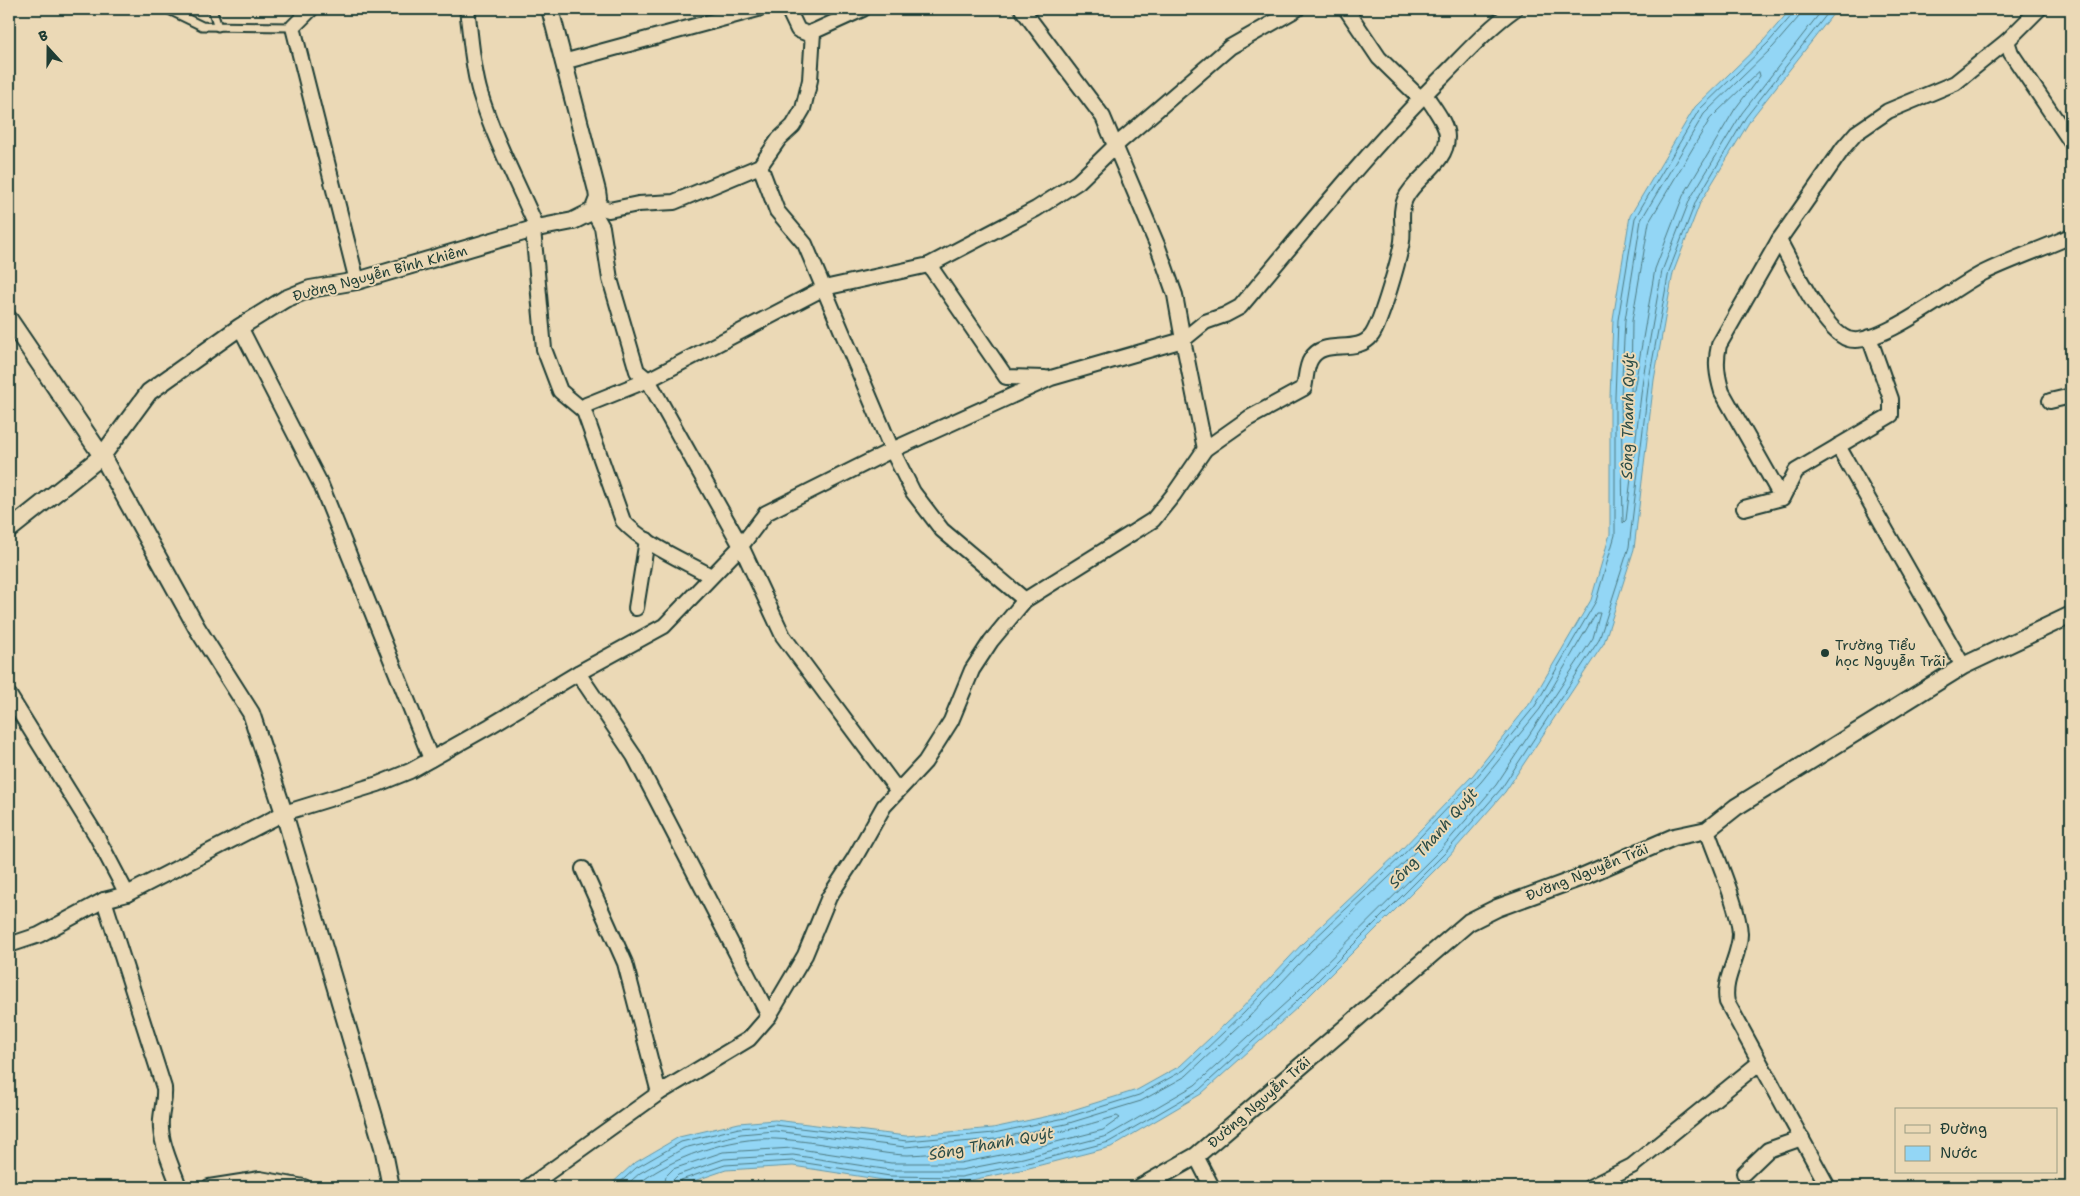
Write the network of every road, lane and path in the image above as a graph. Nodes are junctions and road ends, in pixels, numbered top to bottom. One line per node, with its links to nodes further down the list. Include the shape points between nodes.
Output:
1 (167, 9): 14 (lane, via 202,26)
2 (212, 9): 14 (lane)
3 (311, 9): 15 (street)
4 (467, 9): 24 (street, via 480,92)
5 (550, 9): 18 (street)
6 (758, 9): 18 (street)
7 (788, 9): 16 (street, via 798,30)
8 (863, 9): 16 (street)
9 (1022, 9): 21 (street, via 1103,117)
10 (1297, 9): 21 (street, via 1230,47)
11 (1346, 9): 19 (street, via 1380,58)
12 (1515, 9): 19 (street, via 1499,20)
13 (2039, 9): 17 (street)
14 (218, 27): 15 (lane)
15 (293, 27): 28 (street)
16 (813, 32): 22 (street, via 810,80 803,109)
17 (2007, 40): 20 (street, via 2011,53); 26 (street, via 1955,83 1888,112 1856,134)
18 (563, 62): 23 (street, via 597,191)
19 (1423, 96): 33 (street, via 1240,307 1205,322); 40 (street, via 1446,129 1447,138 1438,160 1404,200 1402,241 1384,309 1372,335 1353,347 1326,348 1318,352 1311,358 1304,388 1249,418)
20 (2071, 142)
21 (1116, 146): 27 (street, via 1078,182 1045,204); 33 (street, via 1158,247 1174,295)
22 (760, 166): 23 (street, via 674,202); 29 (street, via 777,211 805,244)
23 (595, 209): 24 (street, Đường Nguyễn Bỉnh Khiêm, via 573,221); 35 (street, via 632,359 637,371)
24 (535, 229): 28 (street, Đường Nguyễn Bỉnh Khiêm); 38 (street, via 544,349 560,391)
25 (2071, 236): 32 (street, via 1983,273 1907,320)
26 (1779, 240): 32 (street, via 1812,301 1835,331 1848,339); 43 (street, via 1719,345 1716,358 1722,392)
27 (929, 265): 29 (street); 34 (street, via 1006,378)
28 (357, 281): 31 (street, Đường Nguyễn Bỉnh Khiêm, via 310,289)
29 (824, 288): 35 (street); 41 (street)
30 (9, 319): 42 (street)
31 (240, 327): 42 (street, Đường Nguyễn Bỉnh Khiêm, via 149,392); 55 (street, via 320,485)
32 (1869, 337): 39 (street, via 1892,410 1886,420)
33 (1183, 340): 34 (street); 40 (street)
34 (1051, 378): 41 (street)
35 (648, 380): 38 (street, via 589,403); 47 (street)
36 (2071, 396): 37 (street)
37 (2050, 401)
38 (584, 411): 46 (street, via 623,521)
39 (1838, 446): 43 (street, via 1796,471); 52 (street)
40 (1205, 449): 49 (street, via 1153,520)
41 (892, 450): 47 (street, via 766,513); 49 (street, via 913,492 942,530)
42 (102, 456): 45 (street, Đường Nguyễn Bỉnh Khiêm); 57 (street, via 197,628 251,713)
43 (1782, 498): 44 (street)
44 (1744, 508)
45 (9, 530)
46 (647, 540): 48 (street); 50 (street)
47 (741, 546): 48 (street); 56 (street, via 783,636)
48 (711, 576): 53 (street, via 664,626)
49 (1025, 600): 56 (street, via 972,670 951,721 925,762)
50 (636, 608)
51 (2071, 615): 52 (street, Đường Nguyễn Trãi)
52 (1964, 666): 58 (street, Đường Nguyễn Trãi, via 1736,807)
53 (578, 672): 55 (street); 63 (street, via 634,756)
54 (9, 695): 60 (street, via 96,835)
55 (431, 759): 57 (street, via 378,784)
56 (898, 791): 63 (street, via 884,806 829,897 805,955)
57 (284, 813): 60 (street); 72 (street, via 383,1147)
58 (1707, 830): 64 (street, via 1739,928 1739,946 1726,987 1727,1002); 67 (street, Đường Nguyễn Trãi, via 1674,837 1469,922)
59 (583, 869): 65 (street, via 625,963)
60 (127, 894): 61 (street)
61 (104, 900): 62 (street, via 39,935); 69 (street, via 164,1088 163,1142)
62 (9, 945)
63 (769, 1016): 65 (street, via 749,1039)
64 (1759, 1062): 66 (street); 76 (street, via 1632,1166)
65 (660, 1093): 73 (street)
66 (1802, 1138): 68 (street, via 1768,1150); 77 (street)
67 (1196, 1156): 74 (street, Đường Nguyễn Trãi); 75 (street)
68 (1744, 1173)
69 (179, 1187)
70 (209, 1187): 71 (street, via 260,1179)
71 (304, 1187)
72 (390, 1187)
73 (528, 1187)
74 (1141, 1187)
75 (1212, 1187)
76 (1590, 1187)
77 (1828, 1187)

